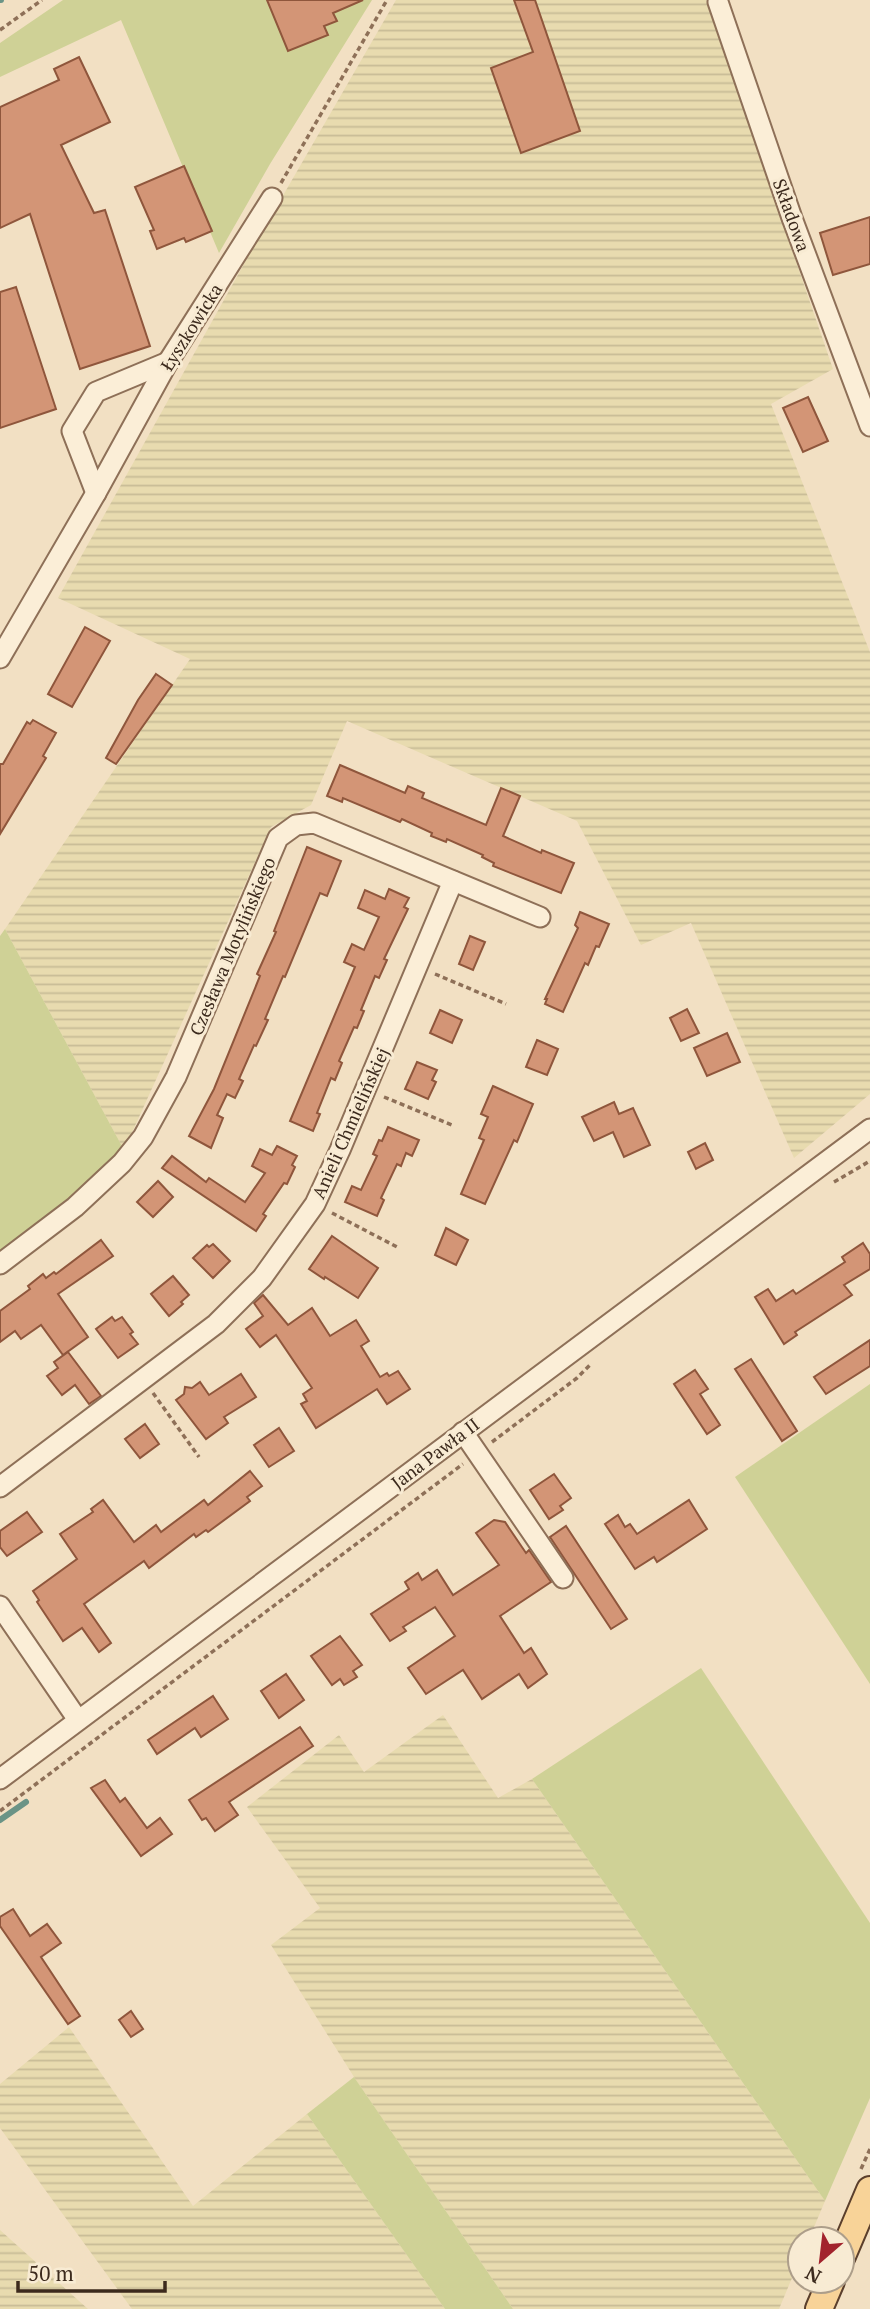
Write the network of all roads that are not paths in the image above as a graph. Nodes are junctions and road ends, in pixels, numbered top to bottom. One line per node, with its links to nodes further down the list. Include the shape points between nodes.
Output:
1 (718, 2): 4 (street, Składowa)
2 (272, 198): 3 (street, Łyszkowicka)
3 (168, 362): 5 (street, Łyszkowicka); 5 (street, via 96,392 72,431)
4 (870, 426)
5 (96, 493): 6 (street, Łyszkowicka)
6 (0, 658)
7 (453, 881): 8 (street, Czesława Motylińskiego); 10 (street, Czesława Motylińskiego, via 314,823 296,825 278,838 176,1077 143,1137 75,1207); 12 (street, Anieli Chmielińskiej, via 315,1204 262,1278 216,1324)
8 (540, 917)
9 (870, 1129): 11 (street, Jana Pawła II)
10 (0, 1264)
11 (463, 1432): 13 (street); 15 (street, Jana Pawła II)
12 (0, 1487)
13 (563, 1578)
14 (0, 1606): 15 (street)
15 (78, 1720): 16 (street, Jana Pawła II)
16 (0, 1779)
17 (870, 2190): 18 (main road)
18 (855, 2225)

